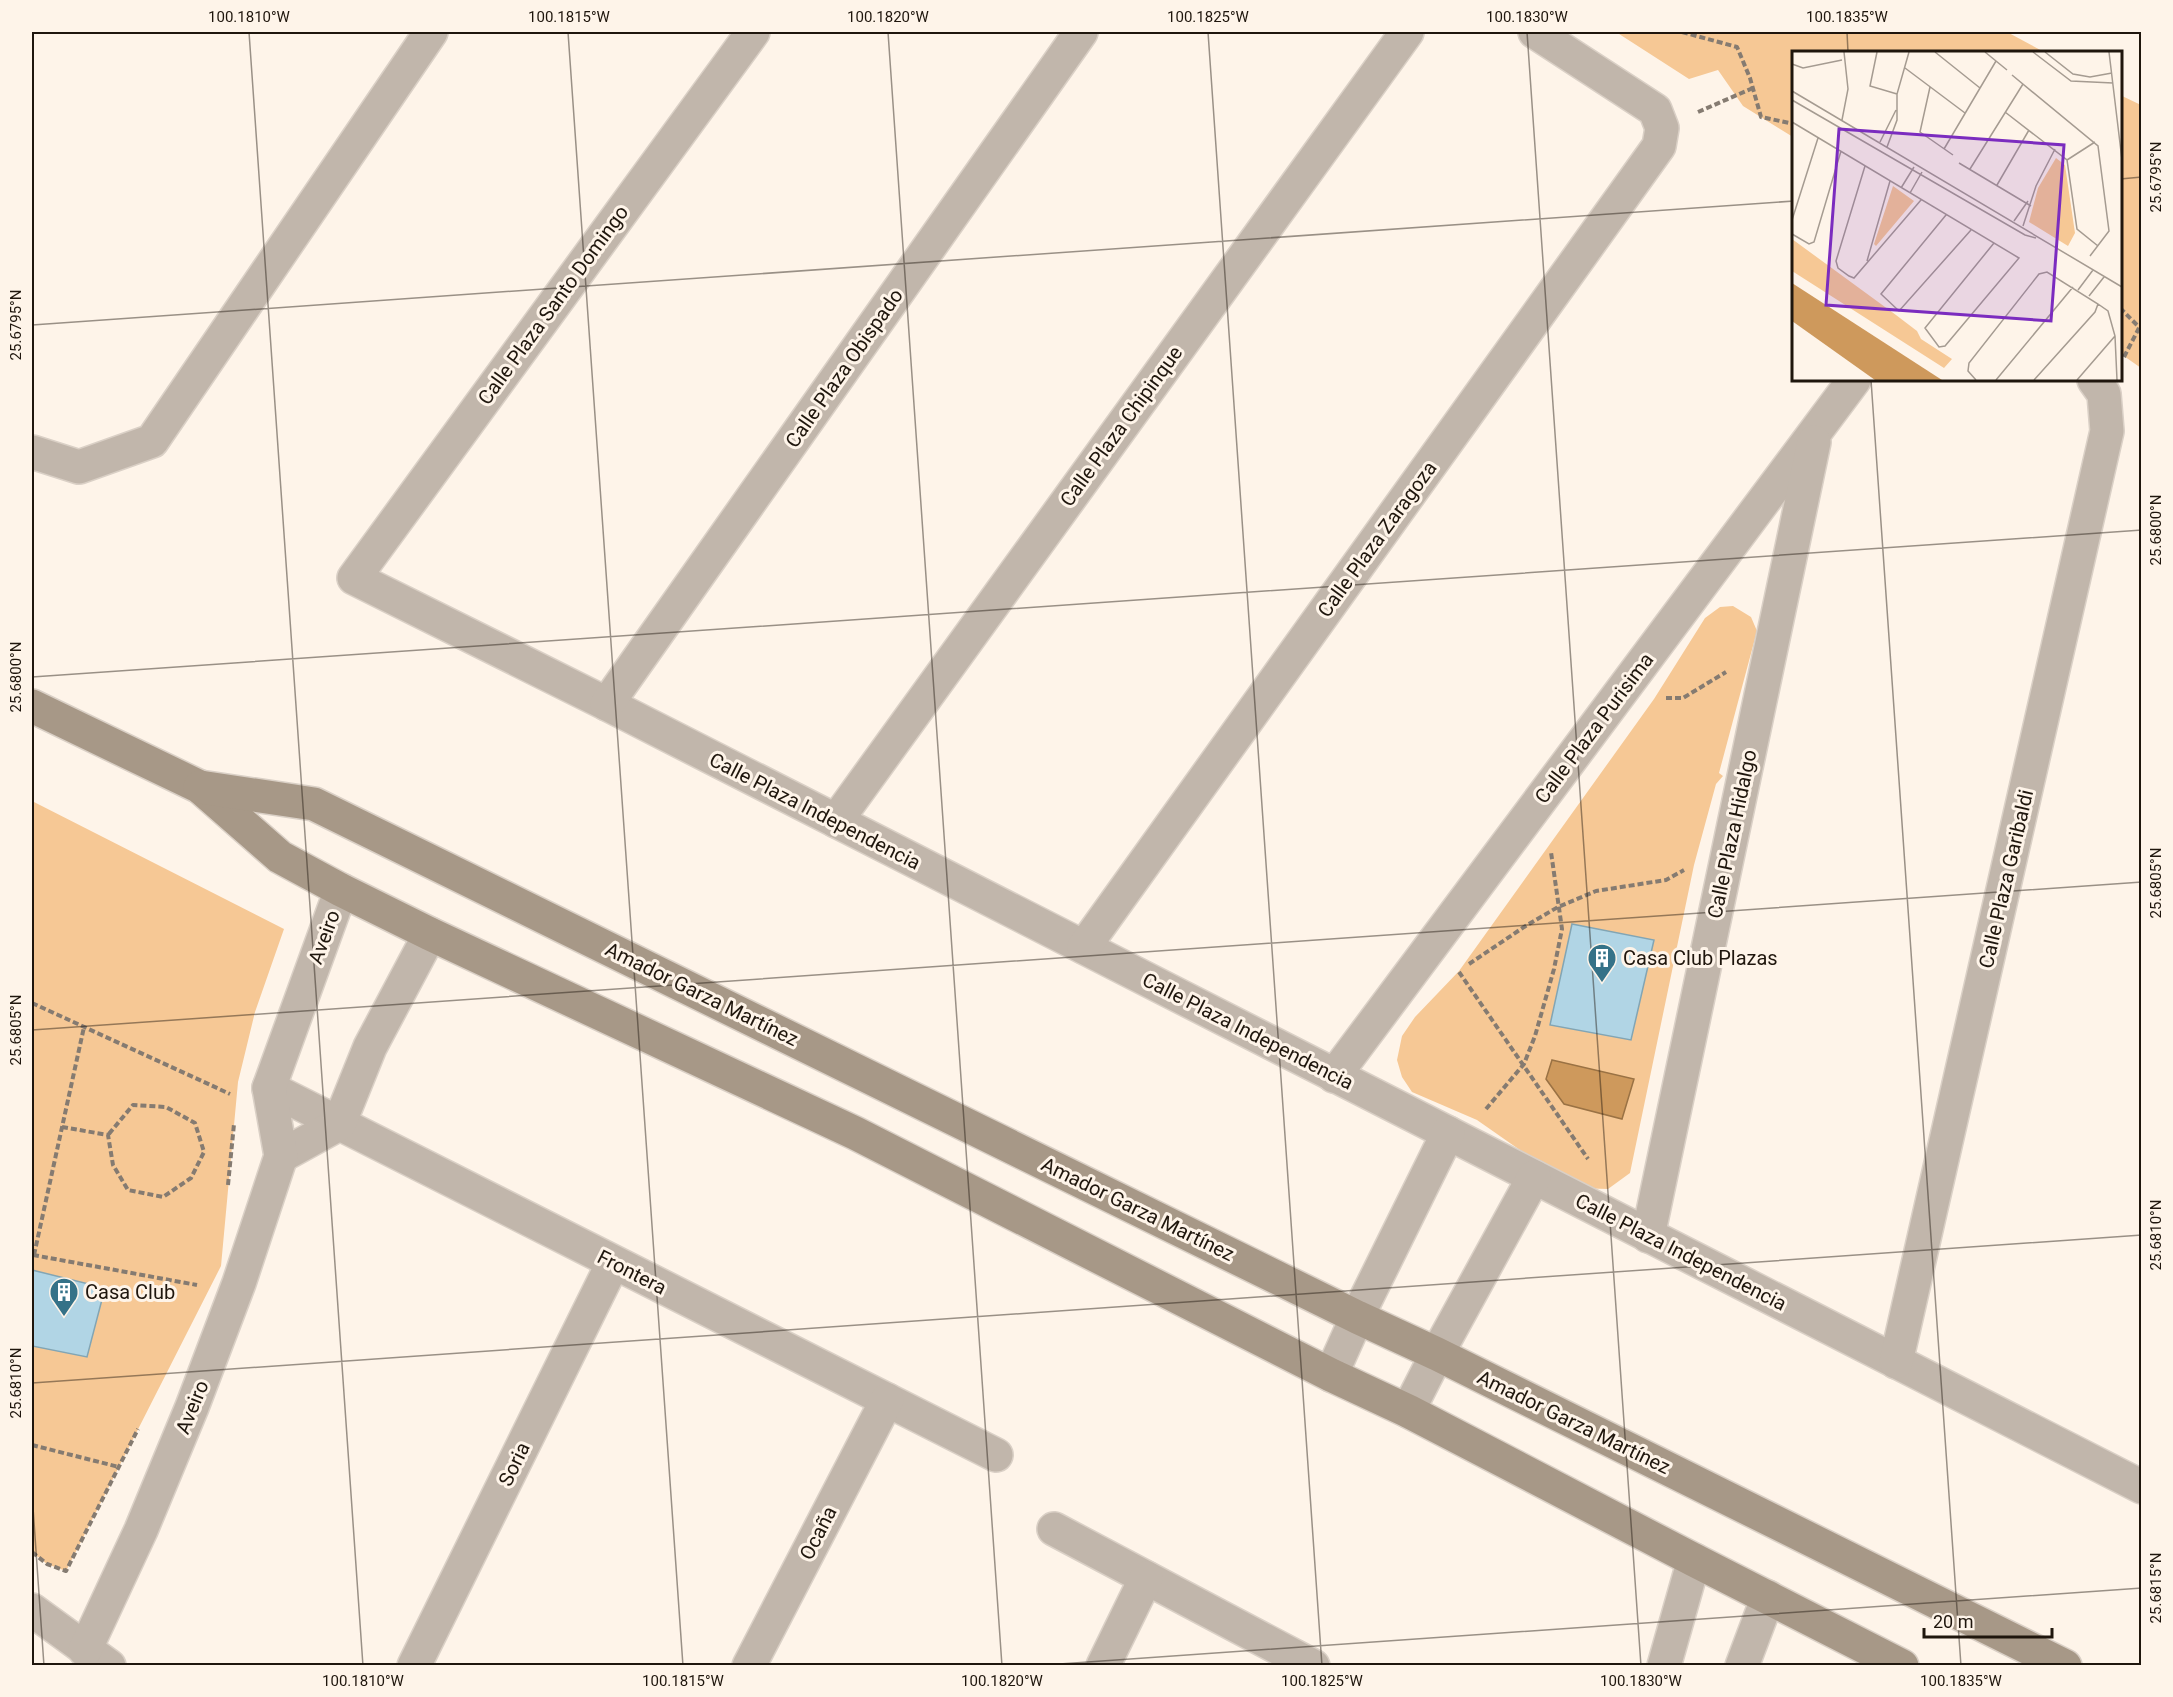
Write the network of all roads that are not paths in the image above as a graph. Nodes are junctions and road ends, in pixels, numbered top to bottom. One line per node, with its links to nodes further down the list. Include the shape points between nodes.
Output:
1 (431, 32): 9 (street, via 152,441 79,467)
2 (753, 32): 10 (street, Calle Plaza Santo Domingo)
3 (1081, 32): 11 (street, Calle Plaza Obispado)
4 (1407, 32): 14 (street, Calle Plaza Chipinque)
5 (1535, 32): 17 (street, Calle Plaza Zaragoza, via 1655,110 1662,128 1659,146)
6 (1853, 381): 8 (street, Calle Plaza Purisima)
7 (2099, 387): 28 (street, Calle Plaza Garibaldi, via 2107,431)
8 (1816, 431): 18 (street, Calle Plaza Purisima); 24 (street, Calle Plaza Hidalgo)
9 (32, 452)
10 (354, 578): 11 (street, Calle Plaza Independencia)
11 (607, 704): 14 (street, Calle Plaza Independencia)
12 (32, 706): 13 (street, Amador Garza Martínez)
13 (200, 787): 15 (street, Amador Garza Martínez, via 280,857); 26 (street, Amador Garza Martínez, via 314,804)
14 (836, 821): 17 (street, Calle Plaza Independencia)
15 (341, 890): 16 (street, Amador Garza Martínez); 19 (street, Aveiro)
16 (430, 934): 20 (street, via 370,1047); 29 (street, Amador Garza Martínez, via 855,1133)
17 (1084, 947): 18 (street, Calle Plaza Independencia)
18 (1334, 1076): 21 (street, Calle Plaza Independencia)
19 (269, 1088): 20 (street, Frontera); 22 (street, Aveiro)
20 (339, 1124): 22 (street); 25 (street, Frontera)
21 (1448, 1133): 23 (street, Calle Plaza Independencia); 26 (street)
22 (281, 1156): 39 (street, Aveiro, via 239,1283 141,1530)
23 (1534, 1178): 24 (street, Calle Plaza Independencia); 27 (street)
24 (1648, 1236): 28 (street, Calle Plaza Independencia)
25 (613, 1263): 30 (street, Frontera); 40 (street, Soria)
26 (1357, 1317): 27 (street, Amador Garza Martínez); 29 (street)
27 (1437, 1354): 31 (street); 47 (street, Amador Garza Martínez)
28 (1896, 1362): 33 (street, Calle Plaza Independencia)
29 (1331, 1375): 31 (street, Amador Garza Martínez)
30 (887, 1401): 32 (street, Frontera); 41 (street, Ocaña)
31 (1408, 1411): 35 (street, Amador Garza Martínez)
32 (996, 1455)
33 (2141, 1482)
34 (1054, 1529): 36 (street)
35 (1694, 1560): 37 (street, Amador Garza Martínez); 44 (street)
36 (1146, 1578): 42 (street); 43 (street)
37 (1768, 1597): 45 (street); 46 (street, Amador Garza Martínez)
38 (32, 1610): 39 (street)
39 (97, 1658)
40 (414, 1665)
41 (749, 1665)
42 (1102, 1665)
43 (1313, 1665)
44 (1664, 1665)
45 (1742, 1665)
46 (1902, 1665)
47 (2065, 1665)

